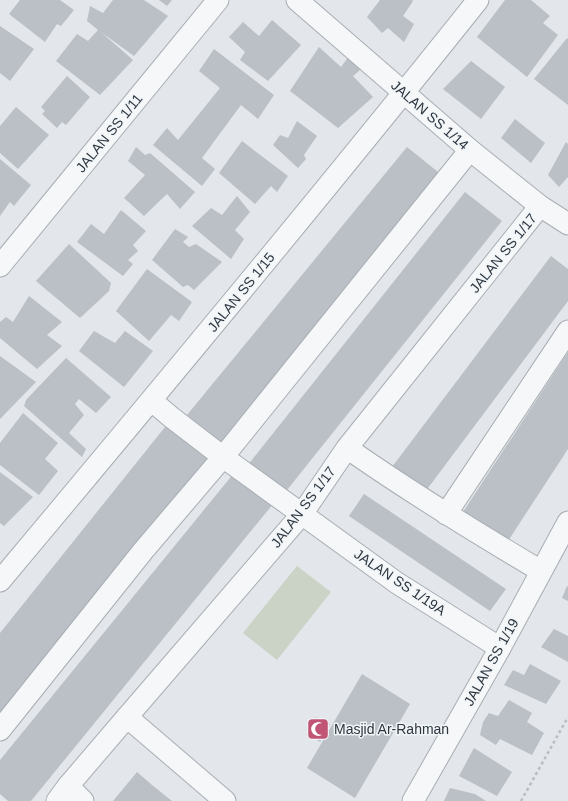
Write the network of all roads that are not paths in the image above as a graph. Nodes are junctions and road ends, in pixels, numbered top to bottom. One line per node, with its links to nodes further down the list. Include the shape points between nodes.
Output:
1 (218, 0): 8 (street, JALAN SS 1/11)
2 (297, 0): 4 (street, JALAN SS 1/14)
3 (478, 0): 4 (street, JALAN SS 1/15)
4 (405, 93): 5 (street, JALAN SS 1/14); 10 (street, JALAN SS 1/15)
5 (470, 150): 6 (street, JALAN SS 1/14); 12 (street)
6 (540, 206): 7 (street, JALAN SS 1/14); 11 (street, JALAN SS 1/17)
7 (568, 224)
8 (0, 266)
9 (568, 331): 14 (street)
10 (152, 400): 12 (street, JALAN SS 1/19A); 17 (street, JALAN SS 1/15)
11 (347, 448): 13 (street, JALAN SS 1/17); 14 (street)
12 (223, 457): 13 (street, JALAN SS 1/19A); 20 (street, via 143,551)
13 (302, 514): 18 (street, JALAN SS 1/19A, via 397,583); 19 (street, JALAN SS 1/17)
14 (446, 514): 16 (street)
15 (568, 522): 16 (street, JALAN SS 1/19)
16 (541, 571): 18 (street, JALAN SS 1/19)
17 (0, 581)
18 (500, 648): 24 (street, JALAN SS 1/19)
19 (127, 717): 21 (street, JALAN SS 1/17); 23 (street)
20 (0, 730)
21 (63, 793): 22 (street)
22 (83, 801)
23 (225, 801)
24 (413, 801)

